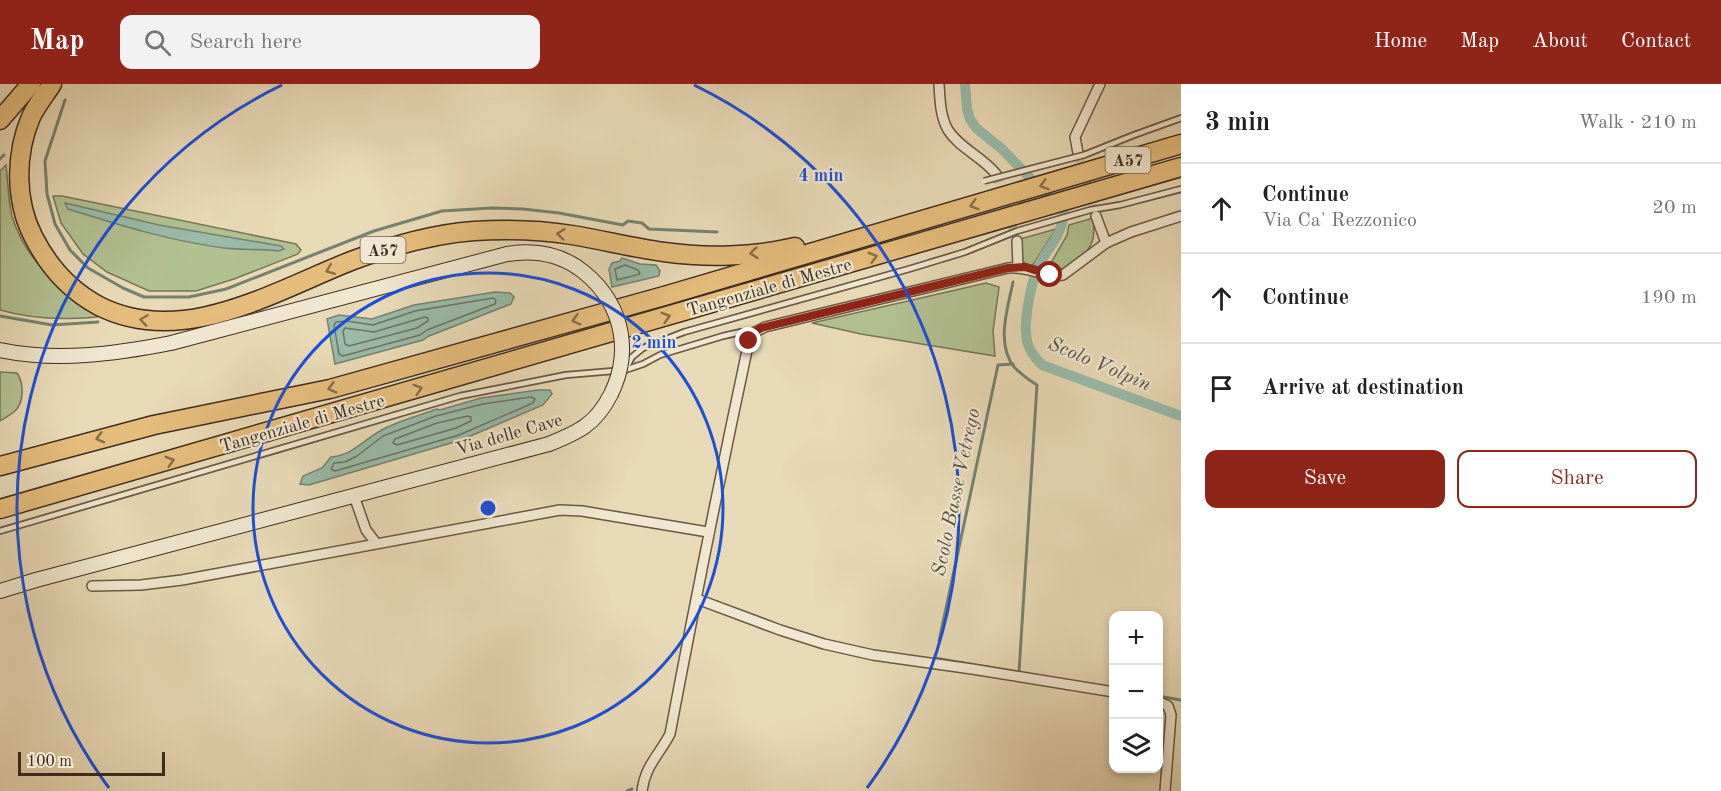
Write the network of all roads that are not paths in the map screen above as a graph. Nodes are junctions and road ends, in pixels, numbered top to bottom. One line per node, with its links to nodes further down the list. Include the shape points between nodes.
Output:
1 (31, 84): 6 (highway)
2 (52, 84): 14 (highway, A57, one-way to 2, via 786,249 734,255 664,252 535,231 448,233 364,257 238,308 189,320 144,320 108,310 81,296 49,264 29,229 20,193 20,158 31,116)
3 (939, 84): 10 (street, via 941,109 953,137)
4 (1100, 84): 8 (street, via 1075,137)
5 (1181, 118): 8 (lane)
6 (0, 120)
7 (1181, 144): 14 (highway, A57, one-way to 14)
8 (1081, 154): 11 (lane, bridge)
9 (1181, 167): 13 (highway, Tangenziale di Mestre / A57)
10 (996, 174)
11 (984, 181)
12 (1181, 189): 13 (lane, via 1120,205)
13 (1090, 207): 16 (lane); 17 (street); 23 (highway, Tangenziale di Mestre / A57, one-way to 13, via 1023,214)
14 (935, 216): 22 (highway, A57, one-way to 22, via 330,389 154,424)
15 (1181, 216): 17 (street)
16 (1017, 236): 18 (street); 21 (lane, via 684,332 643,348)
17 (1106, 243): 18 (street, via 1063,275)
18 (1022, 267): 19 (street)
19 (753, 333): 21 (lane, via 723,336); 28 (street)
20 (0, 350): 24 (main road, Via delle Cave, bridge, via 63,356 171,344 507,254 551,255 578,267 594,280 607,296 620,324 623,345 611,394 589,424 558,441)
21 (625, 370): 27 (lane, via 566,375 460,396)
22 (0, 466)
23 (114, 477): 25 (highway, A57); 26 (highway, A57)
24 (354, 496): 29 (street, via 366,530); 31 (main road, Via delle Cave)
25 (0, 509)
26 (0, 517)
27 (0, 531)
28 (708, 532): 29 (street, via 560,510); 32 (street)
29 (376, 543): 30 (street, via 182,580)
30 (92, 586)
31 (0, 591)
32 (697, 599): 33 (street, via 780,630 873,655); 35 (street, via 670,734 651,761)
33 (1109, 691)
34 (1163, 704): 36 (street, via 1171,715)
35 (642, 791)
36 (1165, 791)

